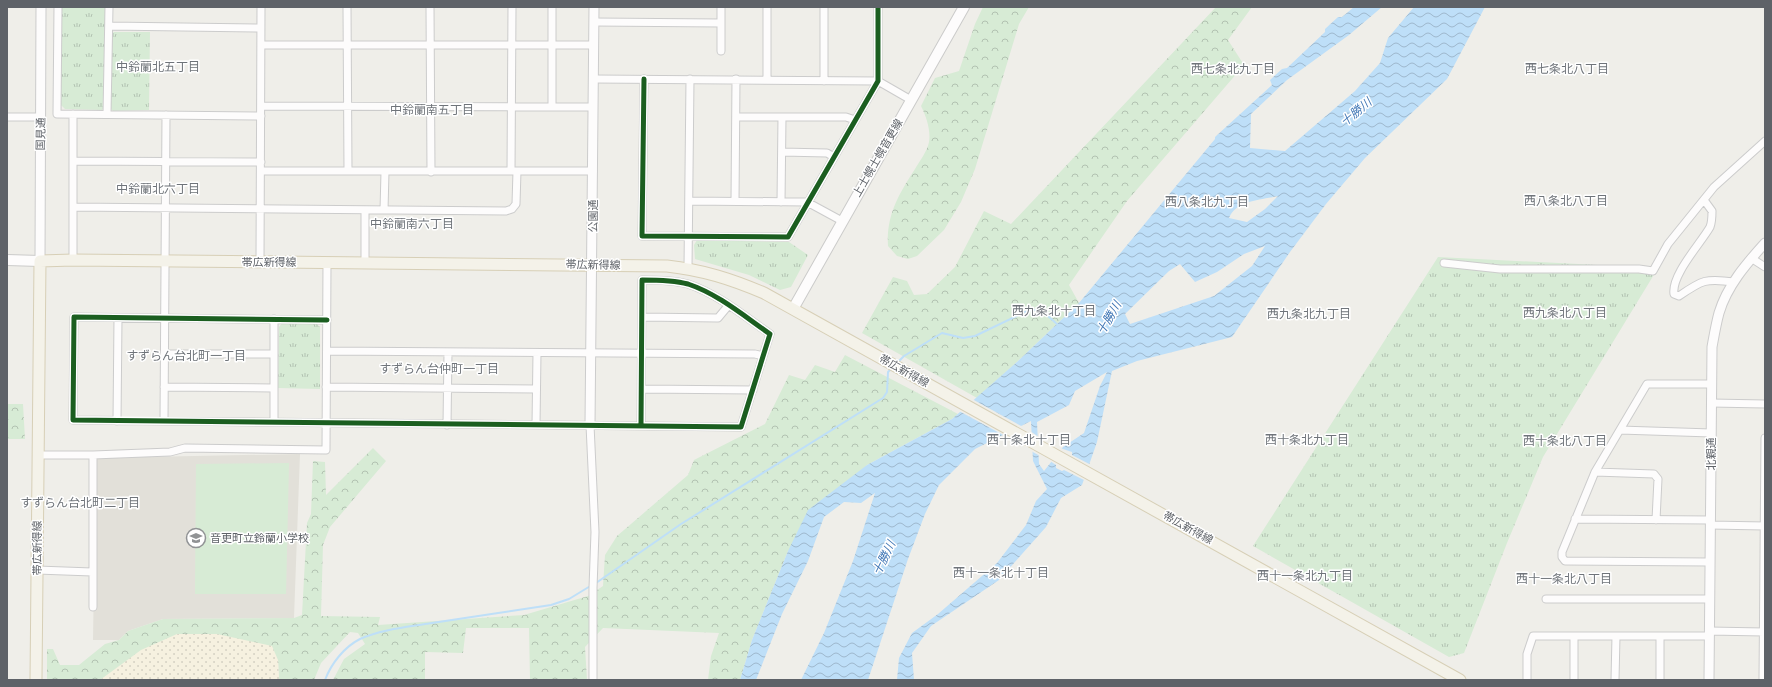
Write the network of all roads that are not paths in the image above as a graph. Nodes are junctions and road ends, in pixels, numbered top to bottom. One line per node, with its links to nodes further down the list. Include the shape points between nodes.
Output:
1 (41, 7): 45 (street, 国見通)
2 (58, 7): 40 (street, via 57,114)
3 (109, 7): 17 (street)
4 (261, 7): 18 (street)
5 (347, 7): 19 (street)
6 (430, 7): 20 (street)
7 (512, 7): 22 (street)
8 (552, 7): 23 (street)
9 (594, 7): 15 (street, 公園通)
10 (721, 7): 16 (street)
11 (767, 7): 30 (street)
12 (824, 7): 31 (street)
13 (878, 7): 32 (street)
14 (964, 7): 33 (main road, 上士幌士幌音更線)
15 (594, 22): 16 (street); 24 (street, 公園通)
16 (721, 23): 25 (street)
17 (109, 26): 18 (street); 41 (street)
18 (261, 28): 21 (street)
19 (347, 44): 20 (street); 21 (street); 35 (street)
20 (430, 44): 22 (street); 36 (street)
21 (261, 45): 34 (street)
22 (512, 45): 23 (street); 37 (street)
23 (552, 45): 24 (street); 38 (street)
24 (594, 45): 26 (street, 公園通)
25 (721, 51)
26 (594, 79): 27 (street); 39 (street, 公園通)
27 (644, 79): 28 (street); 72 (street, via 642,236)
28 (690, 79): 29 (street); 62 (street)
29 (736, 79): 30 (street); 46 (street)
30 (767, 79): 31 (street)
31 (824, 81): 32 (street)
32 (878, 81): 33 (street); 48 (street)
33 (911, 100): 71 (main road, 上士幌士幌音更線)
34 (260, 106): 35 (street); 43 (street)
35 (348, 106): 36 (street); 58 (street)
36 (430, 106): 37 (street); 60 (street)
37 (511, 106): 38 (street); 56 (street)
38 (552, 106): 39 (street)
39 (593, 106): 57 (street, 公園通)
40 (73, 114): 41 (street); 52 (street)
41 (107, 114): 42 (street)
42 (166, 115): 43 (street); 53 (street)
43 (261, 116): 54 (street)
44 (7, 117): 45 (street)
45 (41, 117): 77 (street, 国見通)
46 (736, 117): 47 (street); 63 (street)
47 (782, 117): 48 (street, via 846,117); 50 (street)
48 (855, 120): 51 (street)
49 (1765, 141): 61 (street, via 1714,187)
50 (782, 152): 51 (street, via 827,153); 64 (street)
51 (834, 157): 65 (street)
52 (73, 161): 53 (street); 66 (street)
53 (165, 161): 54 (street); 67 (street)
54 (260, 162): 55 (street)
55 (260, 171): 58 (street); 68 (street)
56 (514, 171): 57 (street); 60 (street); 70 (street, via 516,204 506,211)
57 (593, 171): 83 (street, 公園通)
58 (348, 172): 59 (street)
59 (385, 172): 60 (street); 70 (street)
60 (431, 172)
61 (1704, 200): 82 (street, via 1668,244 1653,271 1500,269); 86 (street, via 1712,211 1710,226 1673,287 1674,294 1679,296 1698,283 1710,280)
62 (689, 201): 63 (street); 72 (street)
63 (735, 201): 64 (street)
64 (781, 202): 65 (street)
65 (807, 202): 71 (street); 72 (street, via 788,237)
66 (73, 207): 67 (street); 76 (street)
67 (165, 208): 68 (street); 78 (street)
68 (260, 208): 69 (street); 79 (street)
69 (365, 210): 70 (street); 81 (street)
70 (384, 210)
71 (842, 221): 88 (main road, 上士幌士幌音更線)
72 (689, 237): 85 (street)
73 (1765, 243): 74 (street, 北親通)
74 (1751, 258): 84 (street); 86 (street, 北親通)
75 (7, 260): 77 (main road)
76 (73, 260): 77 (main road, 帯広新得線); 78 (main road, 帯広新得線)
77 (40, 261): 123 (main road, 帯広新得線)
78 (165, 262): 79 (main road, 帯広新得線); 91 (street)
79 (260, 262): 80 (main road, 帯広新得線)
80 (327, 263): 81 (main road, 帯広新得線); 93 (street)
81 (365, 263): 83 (main road, 帯広新得線)
82 (1444, 263)
83 (592, 265): 85 (main road, 帯広新得線); 97 (street, 公園通)
84 (1765, 267)
85 (688, 268): 88 (main road, 帯広新得線, via 726,277)
86 (1734, 282): 102 (street, 北親通, via 1719,313 1712,347)
87 (728, 306): 89 (street, via 718,318); 89 (street, via 712,294 688,284 642,280); 101 (street, via 770,334)
88 (793, 309): 144 (main road, 帯広新得線)
89 (642, 317): 98 (street)
90 (118, 318): 91 (street); 112 (street); 112 (street, via 74,317 73,420)
91 (164, 319): 92 (street); 99 (street)
92 (274, 320): 93 (street); 100 (street)
93 (327, 320): 94 (street)
94 (327, 351): 95 (street); 104 (street)
95 (448, 352): 96 (street); 106 (street)
96 (536, 353): 97 (street); 107 (street)
97 (591, 353): 98 (street); 118 (street, 公園通)
98 (642, 353): 101 (street); 108 (street)
99 (164, 354): 100 (street); 103 (street)
100 (274, 354): 105 (street)
101 (763, 356): 109 (street)
102 (1711, 384): 110 (street, 北親通); 120 (street, via 1647,384)
103 (164, 387): 105 (street); 113 (street)
104 (326, 387): 106 (street); 115 (street)
105 (274, 388): 114 (street)
106 (448, 388): 107 (street); 116 (street)
107 (536, 389): 117 (street)
108 (642, 389): 109 (street); 119 (street)
109 (753, 390): 119 (street, via 741,427)
110 (1711, 403): 111 (street); 121 (street, 北親通)
111 (1765, 404)
112 (117, 421): 113 (street)
113 (164, 421): 114 (street)
114 (274, 422): 115 (street)
115 (325, 423): 116 (street); 124 (street, via 326,450 185,448 170,452)
116 (447, 425): 117 (street)
117 (536, 425): 118 (street)
118 (590, 425): 119 (street); 143 (street, via 595,532 592,588)
119 (641, 425)
120 (1620, 430): 121 (street); 125 (street)
121 (1711, 432): 128 (street, 北親通)
122 (1765, 438): 129 (street)
123 (38, 455): 124 (street); 131 (main road, 帯広新得線)
124 (93, 455): 132 (street)
125 (1595, 472): 126 (street); 127 (street, via 1654,474 1658,479)
126 (1576, 519): 127 (street); 130 (street, via 1562,552 1565,561)
127 (1656, 520): 128 (street)
128 (1710, 522): 129 (street); 130 (street, 北親通)
129 (1765, 526): 136 (street)
130 (1709, 562): 134 (street, 北親通)
131 (37, 570): 132 (street); 142 (main road, 帯広新得線)
132 (92, 572): 135 (street)
133 (1546, 599): 134 (street)
134 (1709, 599): 137 (street, 北親通)
135 (93, 607)
136 (1764, 632): 137 (street); 141 (street)
137 (1709, 634): 140 (street); 149 (street, 北親通)
138 (1574, 636): 139 (street); 145 (street, via 1533,636 1527,654); 146 (street)
139 (1616, 636): 140 (street); 147 (street)
140 (1660, 637): 148 (street)
141 (1764, 666): 150 (street)
142 (36, 680)
143 (593, 680)
144 (1460, 680)
145 (1527, 680)
146 (1574, 680)
147 (1615, 680)
148 (1660, 680)
149 (1709, 680)
150 (1763, 680)

